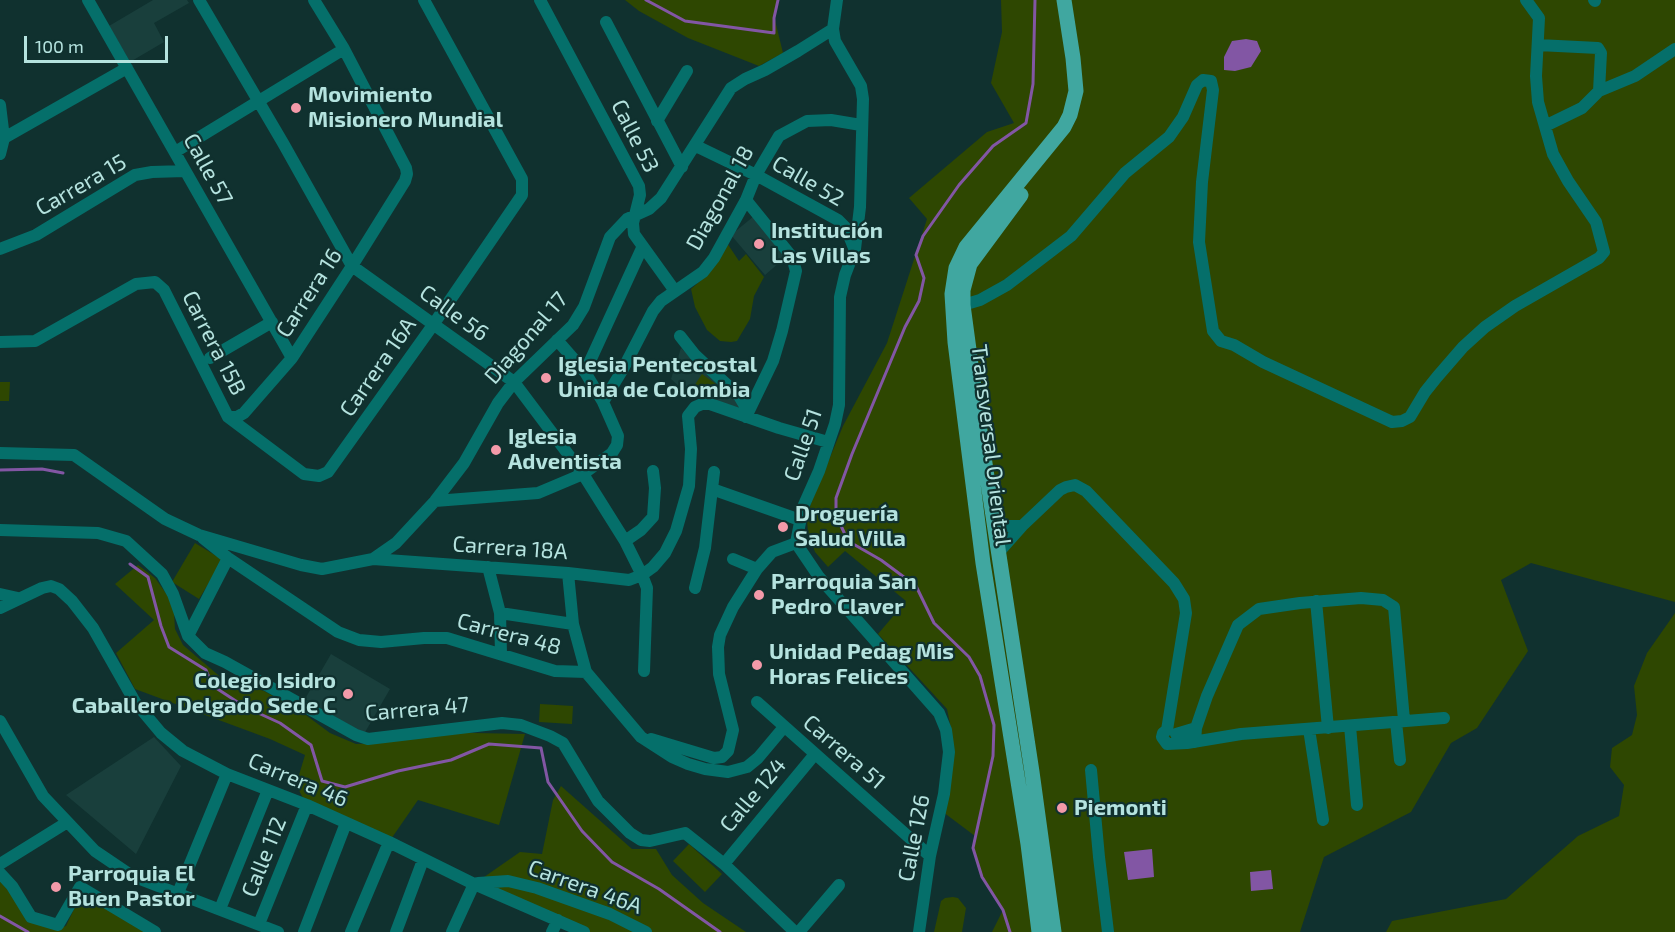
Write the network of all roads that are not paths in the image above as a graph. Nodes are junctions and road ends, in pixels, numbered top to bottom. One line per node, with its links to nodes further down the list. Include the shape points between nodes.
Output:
1 (88, 0): 15 (street, Calle 57)
2 (199, 0): 18 (street, Calle 56)
3 (314, 0): 13 (street)
4 (424, 0): 39 (street, Carrera 16A, via 523,187 515,206)
5 (540, 0): 31 (street, Calle 53, via 639,186)
6 (837, 0): 11 (street, Calle 51)
7 (1064, 0): 128 (main road, Transversal Oriental, via 1076,91 1070,115 966,247 956,268 951,294 983,563)
8 (1074, 0): 37 (main road, Transversal Oriental, via 1084,68 1081,113 1074,129 976,253 965,275)
9 (1526, 0): 12 (street, via 1539,18)
10 (606, 22): 20 (street)
11 (833, 29): 21 (street, Calle 51, via 835,41 861,86); 24 (street, Diagonal 17, via 732,88)
12 (1538, 45): 17 (street, via 1598,48); 22 (street, via 1538,102)
13 (344, 49): 18 (street); 35 (street, Carrera 16, via 407,174)
14 (1675, 49): 17 (street, via 1635,76)
15 (127, 68): 23 (street); 25 (street, Calle 57)
16 (687, 71): 20 (street)
17 (1599, 91): 22 (street, via 1582,108)
18 (257, 100): 25 (street); 35 (street, Calle 56)
19 (0, 105): 23 (street)
20 (657, 121): 27 (street)
21 (861, 125): 29 (street, Diagonal 18, via 831,120 794,127 778,136); 34 (street, Calle 51)
22 (1545, 126): 37 (street, via 1558,165 1596,222 1604,252 1485,327 1425,392 1410,417 1402,421 1392,422 1295,378 1221,341 1213,331 1199,242 1211,81 1203,80 1197,85 1183,117 1169,136 1125,173 1071,236 1007,285)
23 (2, 139): 26 (street)
24 (696, 146): 27 (street, Diagonal 17); 29 (street, Calle 52)
25 (176, 152): 28 (street, Calle 57)
26 (0, 154)
27 (682, 167): 31 (street, Diagonal 17, via 656,204)
28 (185, 171): 33 (street, Carrera 15, via 135,175 36,235); 38 (street, Calle 57)
29 (756, 175): 30 (street, Diagonal 18); 34 (street, Calle 52, via 838,220)
30 (746, 200): 36 (street, Diagonal 18, via 714,258 703,272); 49 (street, via 792,257 796,271 773,360)
31 (635, 214): 32 (street, Calle 53, via 634,234); 41 (street, Diagonal 17, via 610,237 584,307 573,325)
32 (642, 248): 36 (street, Calle 53); 45 (street)
33 (0, 249)
34 (855, 249): 50 (street, Calle 51, via 840,297 839,405)
35 (352, 266): 39 (street, Calle 56); 44 (street, Carrera 16)
36 (675, 291): 47 (street, Diagonal 18, via 653,310)
37 (963, 305): 57 (main road, Transversal Oriental)
38 (272, 322): 43 (street, Carrera 15B); 44 (street, Calle 57)
39 (434, 325): 46 (street, Calle 56); 48 (street, Carrera 16A, via 334,466 319,476 304,474)
40 (680, 336): 49 (street, via 740,396)
41 (556, 340): 45 (street); 46 (street, Diagonal 17)
42 (0, 342): 48 (street, Carrera 15B, via 35,341 136,284 155,282 164,290)
43 (210, 358)
44 (292, 358): 48 (street, Carrera 16, via 244,413)
45 (585, 372): 47 (street)
46 (514, 382): 54 (street, Calle 56); 56 (street, Diagonal 17, via 464,463)
47 (603, 402): 54 (street, Carrera 18A, via 618,436 617,445)
48 (228, 417)
49 (746, 417): 50 (street); 71 (street, via 710,404 695,407 688,416 691,449 684,510 665,553)
50 (828, 442): 58 (street, Calle 51)
51 (0, 453): 61 (street, Carrera 48, via 74,455 165,519)
52 (654, 471): 62 (street, via 653,518)
53 (714, 472): 55 (street)
54 (584, 474): 56 (street, Carrera 18A, via 538,493); 62 (street, Calle 56)
55 (712, 489): 58 (street); 72 (street, via 705,548)
56 (435, 501): 66 (street, Diagonal 17, via 396,543)
57 (994, 516): 59 (street, via 1006,526); 64 (main road, Transversal Oriental)
58 (800, 520): 63 (street, Calle 51)
59 (1022, 526): 64 (street); 92 (street, via 1060,490 1075,485 1086,491 1174,583 1184,598 1186,612)
60 (0, 530): 79 (street, Carrera 47, via 98,533 126,541 162,574)
61 (199, 535): 65 (street, Carrera 48); 66 (street, Carrera 48, via 322,569)
62 (625, 541): 71 (street, Calle 56)
63 (796, 543): 69 (street, via 772,552); 106 (street, Calle 126, via 819,577 939,713 949,752)
64 (998, 553): 129 (main road, Transversal Oriental)
65 (228, 558): 79 (street); 80 (street, Carrera 48, via 338,632 358,640 447,638)
66 (373, 559): 68 (street, Carrera 18A)
67 (732, 559): 69 (street)
68 (488, 567): 70 (street, Carrera 18A); 77 (street)
69 (757, 569): 93 (street, via 733,607 719,641 719,674 733,730 728,751 714,758)
70 (568, 573): 71 (street, Carrera 18A, via 629,580); 78 (street)
71 (642, 574): 81 (street, Calle 56, via 646,588)
72 (694, 588)
73 (0, 594): 74 (street)
74 (18, 598): 76 (street); 98 (street, Carrera 46, via 51,586 59,589 93,628 135,702 161,733 183,751)
75 (1316, 601): 86 (street, via 1361,598 1383,600 1394,606); 89 (street, via 1259,609 1238,625); 90 (street)
76 (0, 608)
77 (500, 613): 78 (street); 80 (street)
78 (573, 624): 82 (street)
79 (188, 636): 109 (street, Carrera 47, via 205,653 368,739 502,723 521,725 550,736 564,743 598,801 630,833 650,841 685,833)
80 (501, 654): 82 (street, Carrera 48, via 555,671)
81 (644, 671)
82 (586, 672): 93 (street, Carrera 48)
83 (757, 702): 88 (street, Carrera 51)
84 (1444, 718): 86 (street)
85 (0, 721): 103 (street, via 43,796)
86 (1400, 721): 87 (street); 96 (street)
87 (1350, 726): 90 (street); 101 (street)
88 (784, 727): 93 (street, Carrera 48, via 747,767 728,772 688,764); 95 (street, Carrera 51)
89 (1196, 728): 92 (street); 94 (street)
90 (1328, 728): 91 (street)
91 (1310, 729): 94 (street); 102 (street)
92 (1172, 736): 94 (street)
93 (641, 737)
94 (1195, 742)
95 (815, 754): 106 (street, Carrera 51); 109 (street, Calle 124)
96 (1400, 760)
97 (1091, 770): 130 (street)
98 (227, 774): 99 (street, Carrera 46); 113 (street)
99 (268, 789): 100 (street, Carrera 46); 114 (street, Calle 112)
100 (307, 805): 104 (street, Carrera 46); 116 (street, Calle 112)
101 (1357, 805)
102 (1323, 820)
103 (66, 823): 108 (street); 113 (street, via 95,851 132,876)
104 (346, 824): 105 (street, Carrera 46); 119 (street)
105 (389, 842): 107 (street, Carrera 46); 120 (street)
106 (930, 856): 127 (street, Calle 126)
107 (423, 860): 111 (street, Carrera 46); 121 (street)
108 (0, 864)
109 (724, 864): 126 (street, Carrera 47)
110 (0, 873): 117 (street, via 31,917 58,925 80,887)
111 (474, 884): 115 (street, Carrera 46); 122 (street); 125 (street, Carrera 46A, via 508,881 537,888 610,914)
112 (839, 885): 126 (street)
113 (178, 893): 114 (street)
114 (220, 909): 116 (street)
115 (558, 920): 123 (street); 124 (street, Carrera 46)
116 (259, 924): 118 (street)
117 (155, 932)
118 (278, 932)
119 (304, 932)
120 (351, 932)
121 (396, 932)
122 (452, 932)
123 (552, 932)
124 (584, 932)
125 (646, 932)
126 (797, 932)
127 (920, 932)
128 (1039, 932)
129 (1054, 932)
130 (1108, 932)

